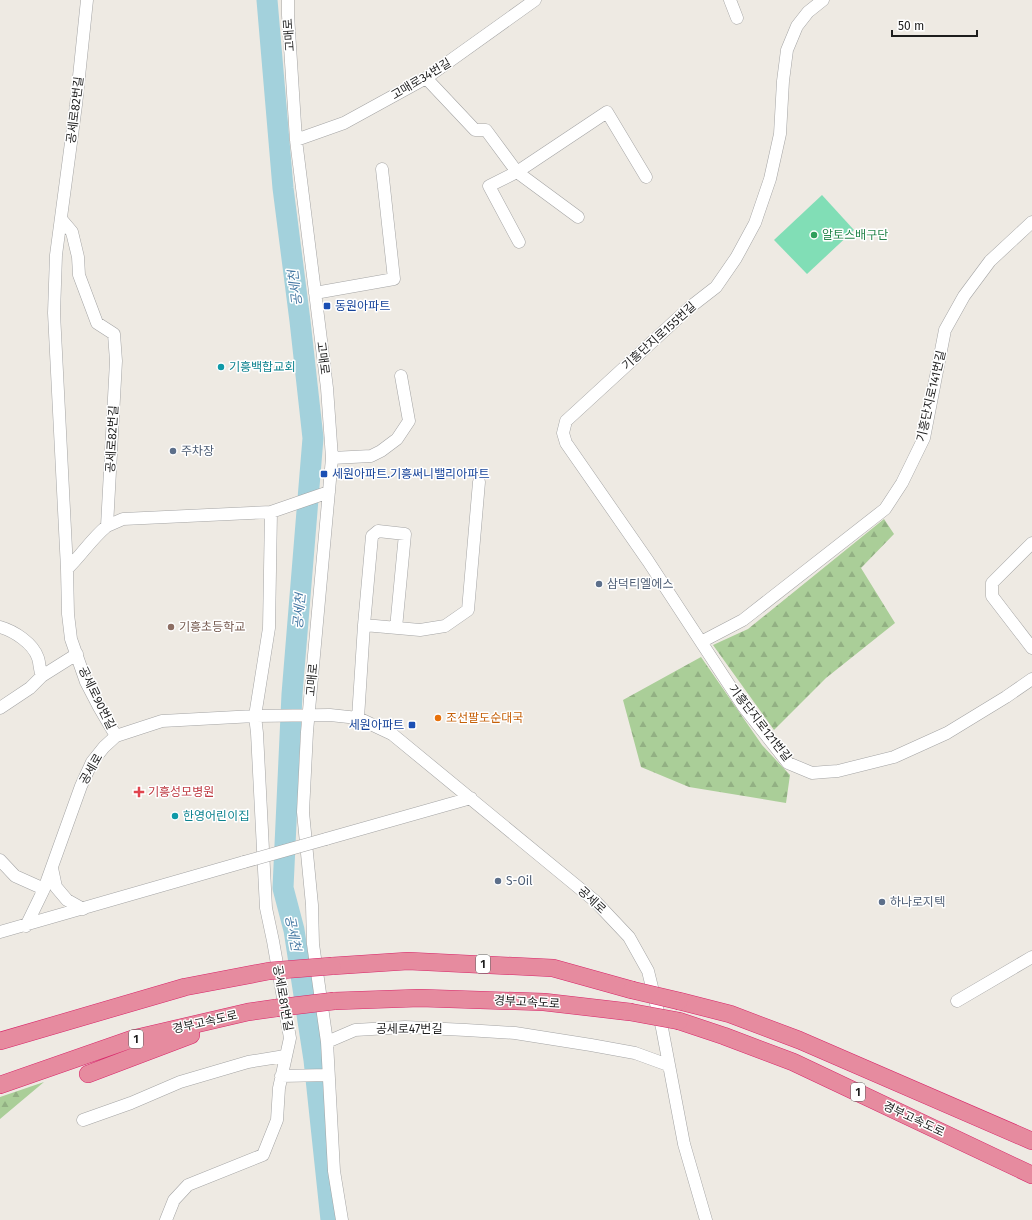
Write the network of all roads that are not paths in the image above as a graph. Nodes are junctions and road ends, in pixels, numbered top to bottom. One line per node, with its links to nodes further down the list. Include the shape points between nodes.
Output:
1 (87, 0): 13 (street, 공세로82번길)
2 (288, 0): 8 (street, 고매로)
3 (535, 0): 7 (street, 고매로34번길)
4 (730, 0): 6 (street)
5 (823, 0): 28 (street, 기흥단지로155번길, via 808,12 797,26 787,50 780,134 770,179 755,224 736,258 716,287 566,421 563,434 566,443)
6 (737, 18)
7 (426, 78): 8 (street, 고매로34번길, via 344,123); 10 (street, via 475,130 486,130)
8 (296, 140): 16 (street, 고매로)
9 (382, 169): 16 (street, via 394,279)
10 (517, 172): 11 (street, via 607,112); 12 (street); 15 (street, via 489,186)
11 (646, 177)
12 (578, 217)
13 (61, 220): 22 (street, 공세로82번길, via 72,232 78,257 78,275 98,323 114,334 116,361); 24 (street, via 56,256 54,312)
14 (1032, 222): 28 (street, 기흥단지로141번길, via 990,261 964,296 945,330 924,438 902,483 885,509 743,620)
15 (518, 242)
16 (315, 292): 18 (street, 고매로, via 327,388)
17 (401, 376): 18 (street, via 408,420 398,439 371,456)
18 (332, 458): 20 (street, 고매로)
19 (479, 482): 27 (street, via 468,610 445,626 420,630)
20 (329, 492): 21 (street); 35 (street, 고매로)
21 (271, 512): 22 (street, via 123,519); 34 (street, via 269,628)
22 (106, 526): 24 (street)
23 (1032, 543): 29 (street, via 992,583 992,596)
24 (67, 569): 30 (street, via 68,614 71,639)
25 (364, 625): 27 (street); 27 (street, via 372,536 378,531 404,534); 36 (street)
26 (0, 627): 31 (street, via 8,629 32,647 38,658)
27 (396, 628)
28 (701, 642): 32 (street, 기흥단지로121번길, via 743,706 788,763 812,773 838,771 894,757 947,733)
29 (1032, 648)
30 (77, 654): 31 (street, 공세로90번길); 37 (street, 공세로90번길, via 86,682)
31 (42, 676): 33 (street, 공세로90번길, via 30,688)
32 (1032, 679)
33 (0, 708)
34 (255, 716): 35 (street, 공세로); 37 (street, 공세로, via 162,721); 50 (street, 공세로81번길, via 266,908 290,1038)
35 (309, 716): 36 (street, 공세로); 49 (street, 고매로, via 303,812 313,944)
36 (358, 718): 38 (street, 공세로, via 392,734)
37 (116, 736): 40 (street, 공세로, via 92,762)
38 (471, 798): 42 (street, bridge); 51 (street, 공세로, via 596,901 629,937 648,971)
39 (0, 860): 41 (street, via 15,876)
40 (52, 867): 41 (street, 공세로); 42 (street, via 56,887 67,900)
41 (44, 889): 43 (street, 공세로)
42 (83, 909): 43 (street)
43 (26, 926): 44 (street)
44 (0, 932)
45 (1032, 956): 46 (street)
46 (957, 1001)
47 (248, 1012): 52 (highway); 55 (highway, 경부고속도로 / 1, via 132,1039); 58 (highway, 경부고속도로 / 1, bridge, via 334,1001 420,998 544,1002 630,1012 679,1022 794,1062)
48 (0, 1041): 57 (highway, 1, bridge, via 185,987 269,971 408,961 553,968 730,1014 799,1040)
49 (327, 1042): 51 (street, 공세로47번길, via 355,1030 405,1027 515,1033 635,1054); 53 (street)
50 (285, 1056): 54 (street, 공세로81번길); 56 (street, via 248,1062 180,1082)
51 (668, 1064): 61 (street, 공세로, via 684,1144)
52 (88, 1074)
53 (328, 1074): 54 (street); 60 (street, via 334,1171)
54 (282, 1076): 59 (street, 공세로81번길, via 277,1120 263,1155 188,1185 174,1200)
55 (0, 1085)
56 (84, 1120)
57 (1032, 1141)
58 (1032, 1175)
59 (166, 1220)
60 (342, 1220)
61 (706, 1220)

